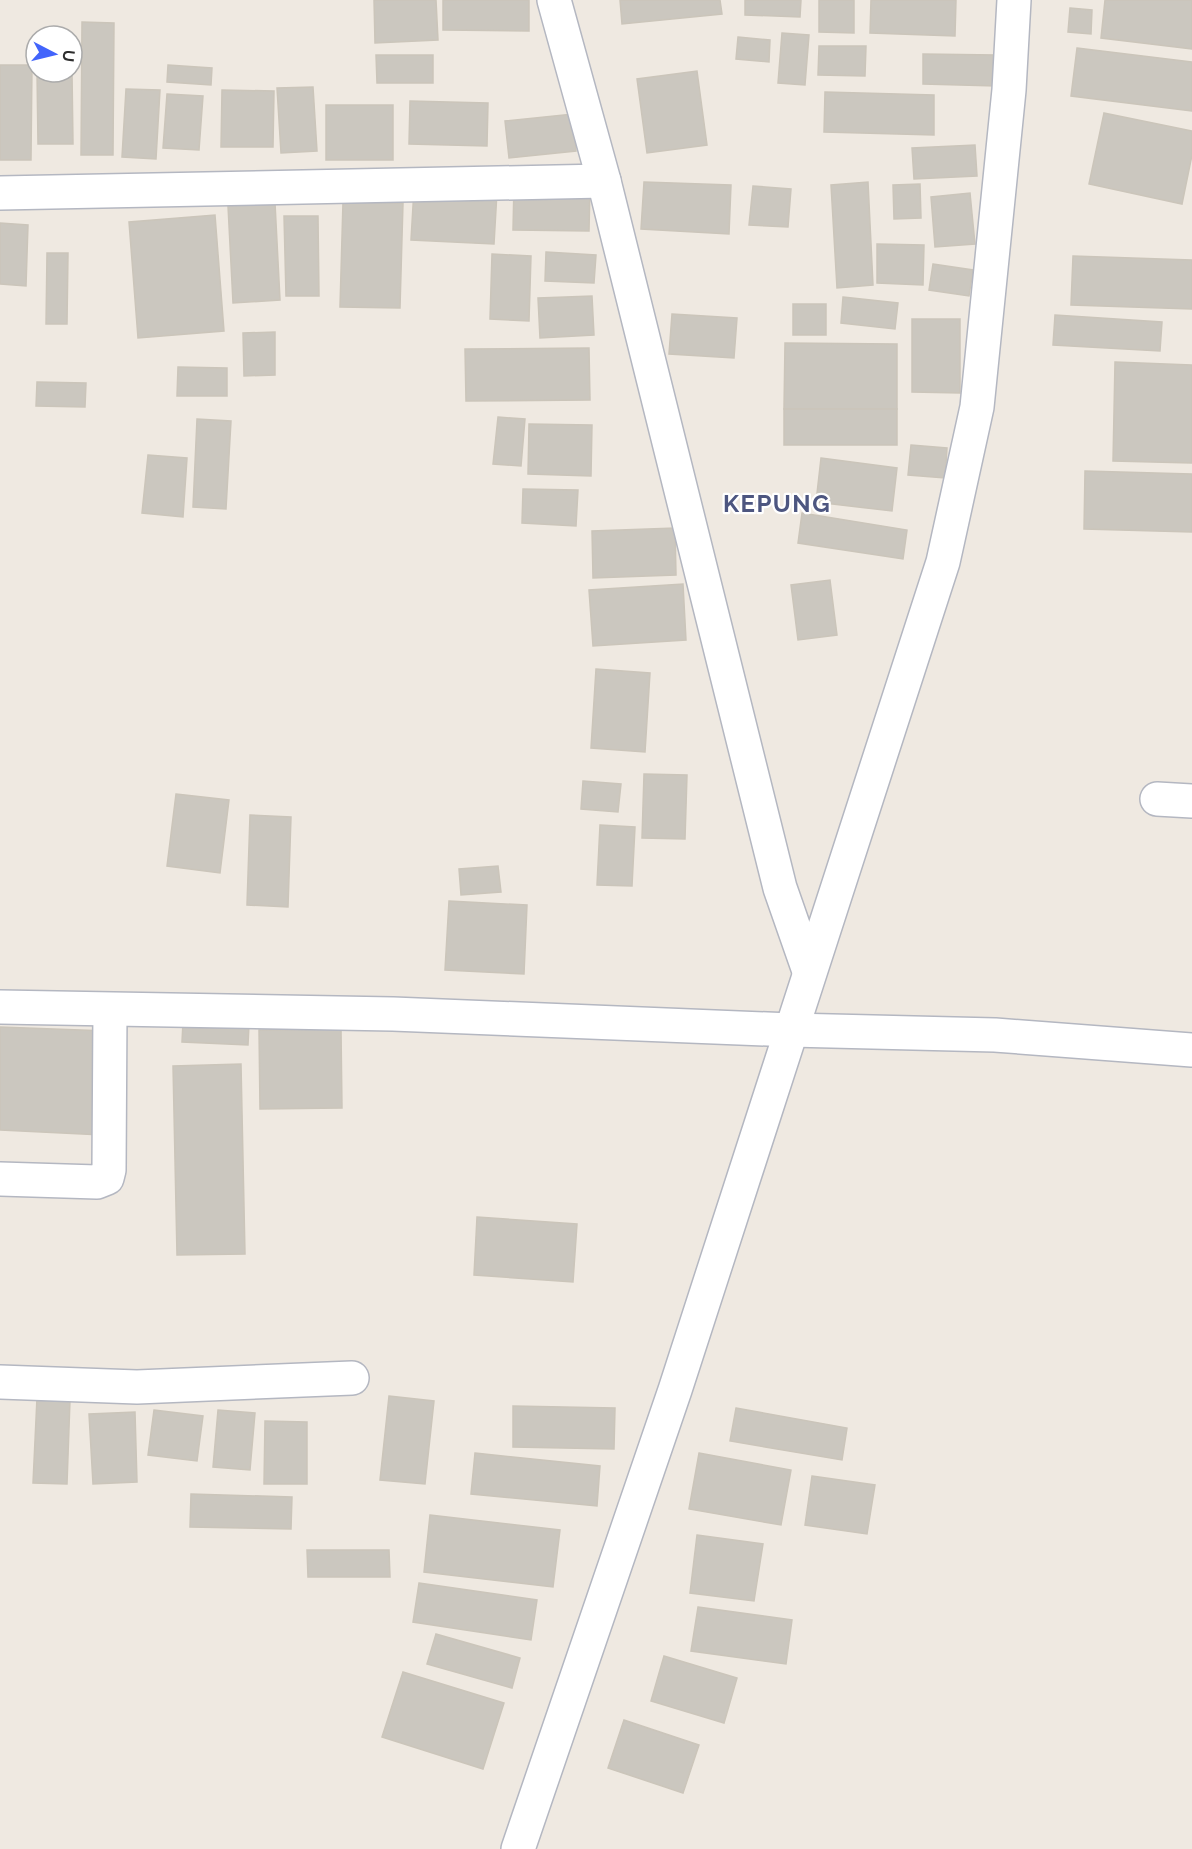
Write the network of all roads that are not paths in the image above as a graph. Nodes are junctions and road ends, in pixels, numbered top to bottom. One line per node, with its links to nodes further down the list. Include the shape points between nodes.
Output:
1 (554, 0): 3 (street)
2 (1014, 0): 7 (street, via 1009,90 977,407 943,562)
3 (604, 181): 4 (street); 7 (street, via 780,888)
4 (0, 193)
5 (1157, 799): 6 (street)
6 (1192, 801)
7 (809, 971): 10 (street)
8 (0, 1007): 9 (street)
9 (110, 1010): 10 (street, via 393,1014); 12 (street, via 107,1178 97,1182)
10 (791, 1030): 11 (street, via 995,1035); 15 (street, via 671,1401)
11 (1192, 1050)
12 (0, 1179)
13 (352, 1378): 14 (street, via 137,1387)
14 (0, 1382)
15 (518, 1849)

